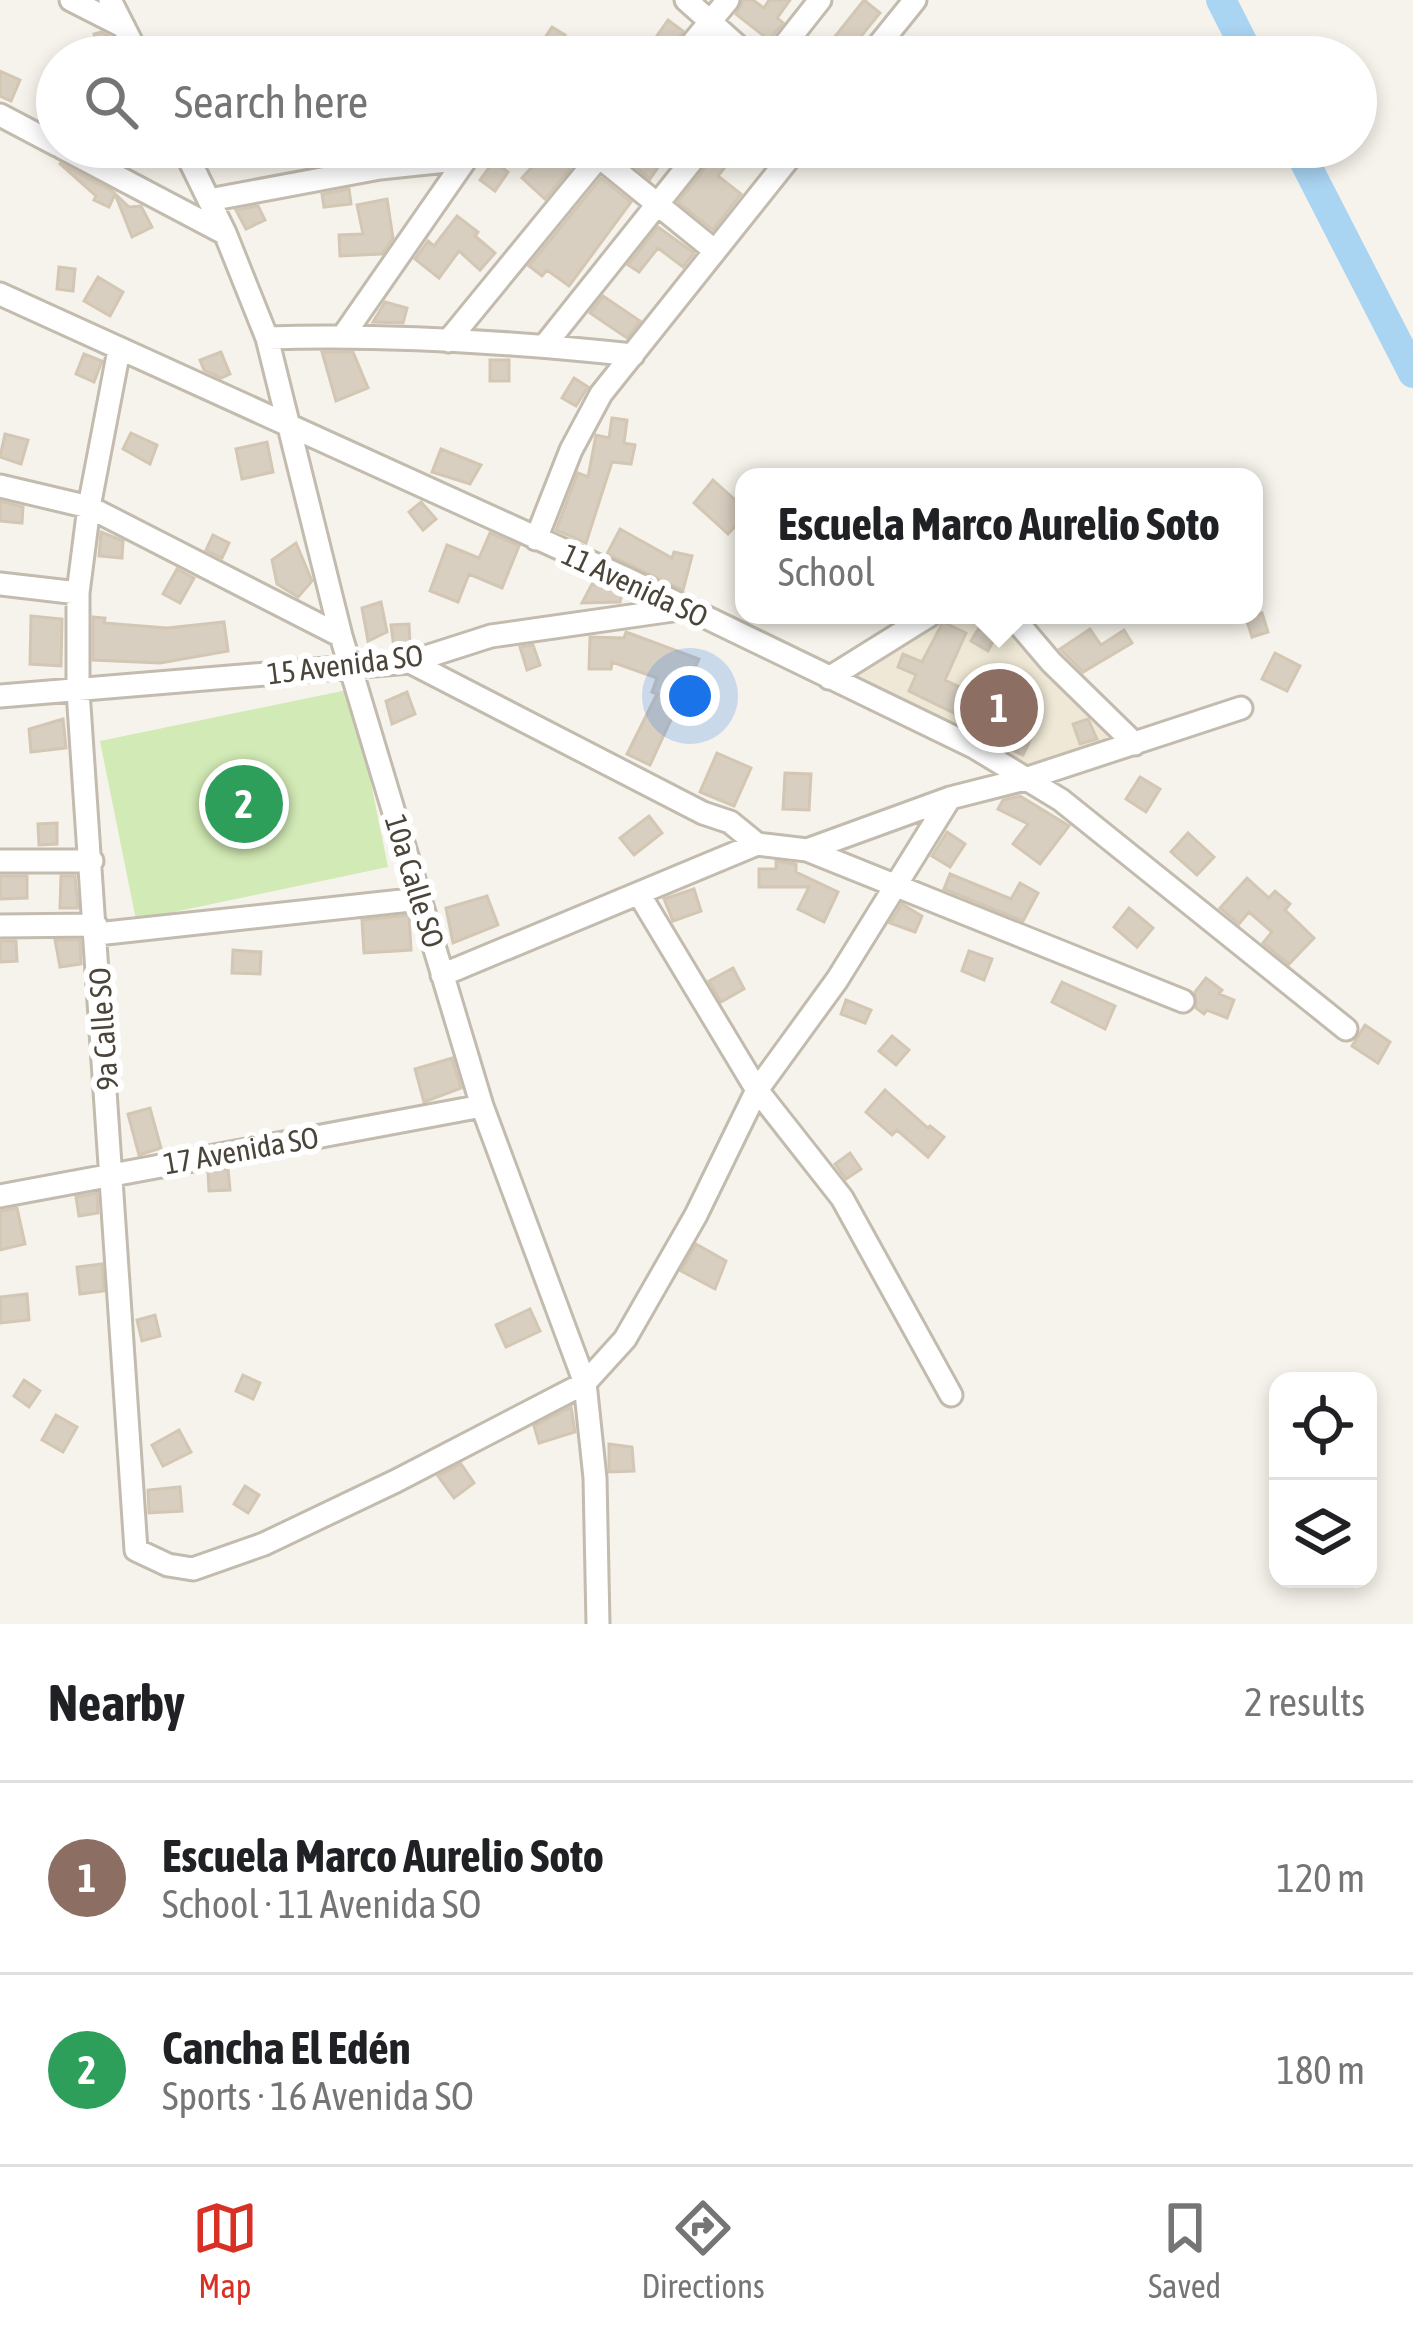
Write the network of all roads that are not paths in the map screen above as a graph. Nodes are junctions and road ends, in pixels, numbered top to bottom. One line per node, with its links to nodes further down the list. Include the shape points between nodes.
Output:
1 (71, 0): 8 (street)
2 (110, 0): 8 (street)
3 (686, 0): 7 (street)
4 (728, 0): 7 (street)
5 (820, 0): 12 (street)
6 (914, 0): 13 (street)
7 (710, 23): 10 (street); 11 (street)
8 (125, 28): 9 (street)
9 (129, 36)
10 (699, 36)
11 (725, 36)
12 (792, 36)
13 (886, 36)
14 (0, 115): 15 (street)
15 (36, 134)
16 (101, 168): 26 (street)
17 (193, 168): 24 (street, 10a Calle SO)
18 (377, 168): 24 (street)
19 (462, 168): 29 (street)
20 (584, 168): 31 (street)
21 (618, 168): 25 (street)
22 (686, 168): 25 (street)
23 (781, 168): 27 (street)
24 (209, 200): 26 (street, 10a Calle SO)
25 (658, 204): 27 (street); 32 (street)
26 (225, 233): 30 (street, 10a Calle SO)
27 (715, 251): 34 (street)
28 (0, 293): 33 (street, 11 Avenida SO)
29 (343, 336): 30 (street); 31 (street)
30 (267, 338): 35 (street, 10a Calle SO)
31 (448, 340): 32 (street)
32 (545, 345): 34 (street)
33 (119, 350): 35 (street, 11 Avenida SO); 37 (street, 9a Calle SO)
34 (633, 355): 38 (street, via 601,394)
35 (291, 429): 38 (street, 11 Avenida SO); 44 (street, 10a Calle SO)
36 (0, 487): 37 (street)
37 (89, 507): 40 (street, 9a Calle SO); 44 (street)
38 (536, 539): 41 (street, 11 Avenida SO)
39 (0, 584): 40 (street)
40 (78, 593): 48 (street, 9a Calle SO)
41 (687, 608): 45 (street, 15 Avenida SO, via 491,635); 47 (street, 11 Avenida SO)
42 (916, 624): 47 (street)
43 (1019, 624): 51 (street)
44 (340, 636): 46 (street, 10a Calle SO)
45 (410, 662): 46 (street, 15 Avenida SO); 54 (street, via 730,822)
46 (350, 668): 48 (street, 15 Avenida SO); 60 (street, 10a Calle SO)
47 (829, 678): 52 (street, 11 Avenida SO)
48 (78, 691): 49 (street, 15 Avenida SO); 57 (street, 9a Calle SO)
49 (0, 696)
50 (1241, 708): 51 (street)
51 (1135, 744): 52 (street)
52 (1025, 779): 53 (street); 65 (street, 11 Avenida SO)
53 (950, 797): 55 (street); 58 (street)
54 (757, 844): 55 (street); 59 (street)
55 (807, 850): 58 (street)
56 (0, 861): 57 (street)
57 (92, 861): 62 (street, 9a Calle SO)
58 (895, 888): 64 (street); 66 (street)
59 (639, 894): 63 (street); 66 (street)
60 (420, 899): 62 (street); 63 (street, 10a Calle SO)
61 (0, 926): 62 (street)
62 (96, 929): 68 (street, 9a Calle SO)
63 (442, 975): 67 (street, 10a Calle SO)
64 (1183, 1001)
65 (1346, 1029)
66 (757, 1090): 70 (street, via 626,1339); 71 (street, via 842,1198)
67 (482, 1106): 68 (street, 17 Avenida SO); 70 (street, 10a Calle SO)
68 (113, 1173): 69 (street, 17 Avenida SO); 70 (street, 9a Calle SO, via 136,1550 168,1565 193,1569 264,1544)
69 (0, 1196)
70 (585, 1382): 72 (street, 10a Calle SO)
71 (951, 1395)
72 (598, 1624)

